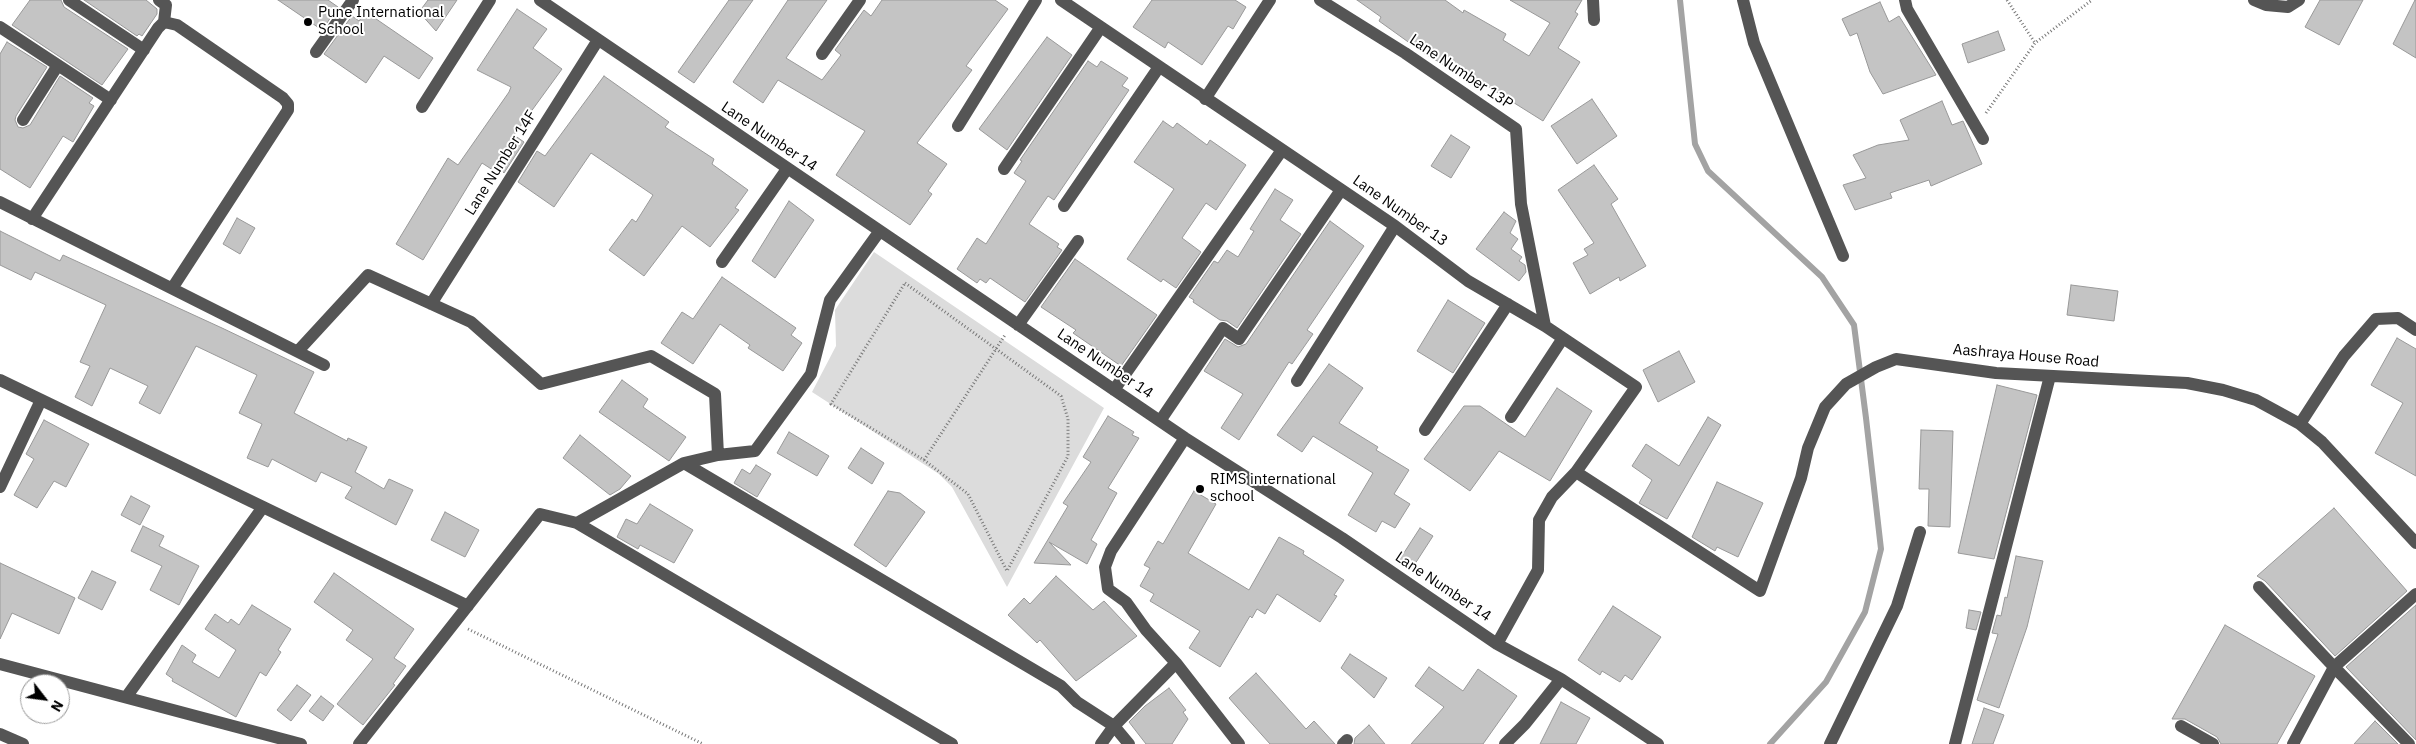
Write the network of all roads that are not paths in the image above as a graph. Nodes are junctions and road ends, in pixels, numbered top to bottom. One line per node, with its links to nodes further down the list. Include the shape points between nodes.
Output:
1 (70, 0): 21 (street)
2 (159, 0): 17 (street, via 166,5)
3 (353, 0): 22 (street)
4 (490, 0): 28 (street)
5 (540, 0): 20 (street, Lane Number 14)
6 (860, 0): 23 (street)
7 (1036, 0): 30 (street)
8 (1061, 0): 19 (street, Lane Number 13)
9 (1270, 0): 26 (street)
10 (1320, 0): 48 (street, Lane Number 13P, via 1405,52 1516,129 1521,204)
11 (1592, 0): 16 (street)
12 (1743, 0): 42 (street, via 1754,43)
13 (1905, 0): 31 (street, via 1907,9)
14 (2254, 0): 15 (street, via 2288,8)
15 (2299, 0)
16 (1594, 20)
17 (164, 22): 21 (street); 44 (street, via 177,24 288,104 288,110)
18 (0, 27): 24 (street)
19 (1101, 27): 25 (street, Lane Number 13); 34 (street)
20 (598, 40): 33 (street, Lane Number 14); 45 (street, Lane Number 14F)
21 (144, 50): 27 (street)
22 (316, 52)
23 (822, 54)
24 (58, 65): 27 (street); 29 (street)
25 (1158, 67): 26 (street, Lane Number 13); 37 (street)
26 (1205, 99): 32 (street, Lane Number 13)
27 (110, 100): 38 (street)
28 (422, 107)
29 (23, 120)
30 (958, 126)
31 (1979, 134)
32 (1282, 150): 35 (street, Lane Number 13); 56 (street)
33 (787, 169): 40 (street, Lane Number 14); 43 (street)
34 (1004, 169)
35 (1341, 190): 39 (street, Lane Number 13); 59 (street, via 1239,339 1223,328)
36 (0, 202): 38 (street)
37 (1064, 206)
38 (32, 219): 44 (street)
39 (1395, 226): 46 (street, Lane Number 13, via 1468,281); 55 (street)
40 (879, 232): 47 (street, Lane Number 14); 63 (street, via 830,300 810,374 755,451)
41 (1078, 241): 47 (street)
42 (1843, 256)
43 (722, 262)
44 (173, 287): 51 (street)
45 (431, 304): 51 (street, via 368,275); 63 (street, via 471,322 541,384 650,356 715,394)
46 (1508, 304): 48 (street, Lane Number 13); 61 (street)
47 (1016, 324): 56 (street, Lane Number 14)
48 (1545, 326): 50 (street, Lane Number 13)
49 (2416, 330): 60 (street, via 2398,318 2376,319 2344,356)
50 (1564, 338): 58 (street); 65 (street, Lane Number 13, via 1636,387)
51 (298, 351): 52 (street)
52 (324, 365)
53 (2050, 376): 60 (street, Aashraya House Road, via 2186,383 2223,390 2256,400); 65 (street, Aashraya House Road, via 1996,373 1896,359 1846,384 1825,407 1760,591); 93 (street)
54 (0, 380): 57 (street)
55 (1298, 380)
56 (1114, 390): 59 (street, Lane Number 14)
57 (41, 400): 66 (street); 67 (street)
58 (1511, 417)
59 (1160, 421): 62 (street, Lane Number 14)
60 (2300, 424): 70 (street, Aashraya House Road, via 2322,442)
61 (1425, 430)
62 (1185, 438): 74 (street, Lane Number 14, via 1342,538); 75 (street, via 1105,567 1108,589 1126,602)
63 (718, 455): 64 (street)
64 (684, 463): 68 (street); 80 (street, via 1061,686 1077,702)
65 (1576, 472): 74 (street, via 1552,497 1538,520 1538,570)
66 (0, 487)
67 (263, 507): 73 (street); 79 (street)
68 (577, 522): 73 (street, via 540,514); 86 (street)
69 (1920, 532): 92 (street, via 1897,606)
70 (2416, 544)
71 (2259, 587): 77 (street)
72 (2416, 594): 77 (street)
73 (468, 606): 85 (street)
74 (1497, 644): 78 (street, Lane Number 14)
75 (1176, 663): 80 (street); 89 (street)
76 (0, 664): 79 (street)
77 (2334, 667): 95 (street); 96 (street)
78 (1561, 679): 90 (street); 91 (street, Lane Number 14)
79 (128, 696): 84 (street)
80 (1114, 726): 87 (street); 88 (street)
81 (2181, 726): 94 (street)
82 (0, 734): 83 (street)
83 (23, 744)
84 (301, 744)
85 (360, 744)
86 (952, 744)
87 (1101, 744)
88 (1129, 744)
89 (1239, 744)
90 (1505, 744)
91 (1658, 744)
92 (1830, 744)
93 (1955, 744)
94 (2213, 744)
95 (2293, 744)
96 (2409, 744)

